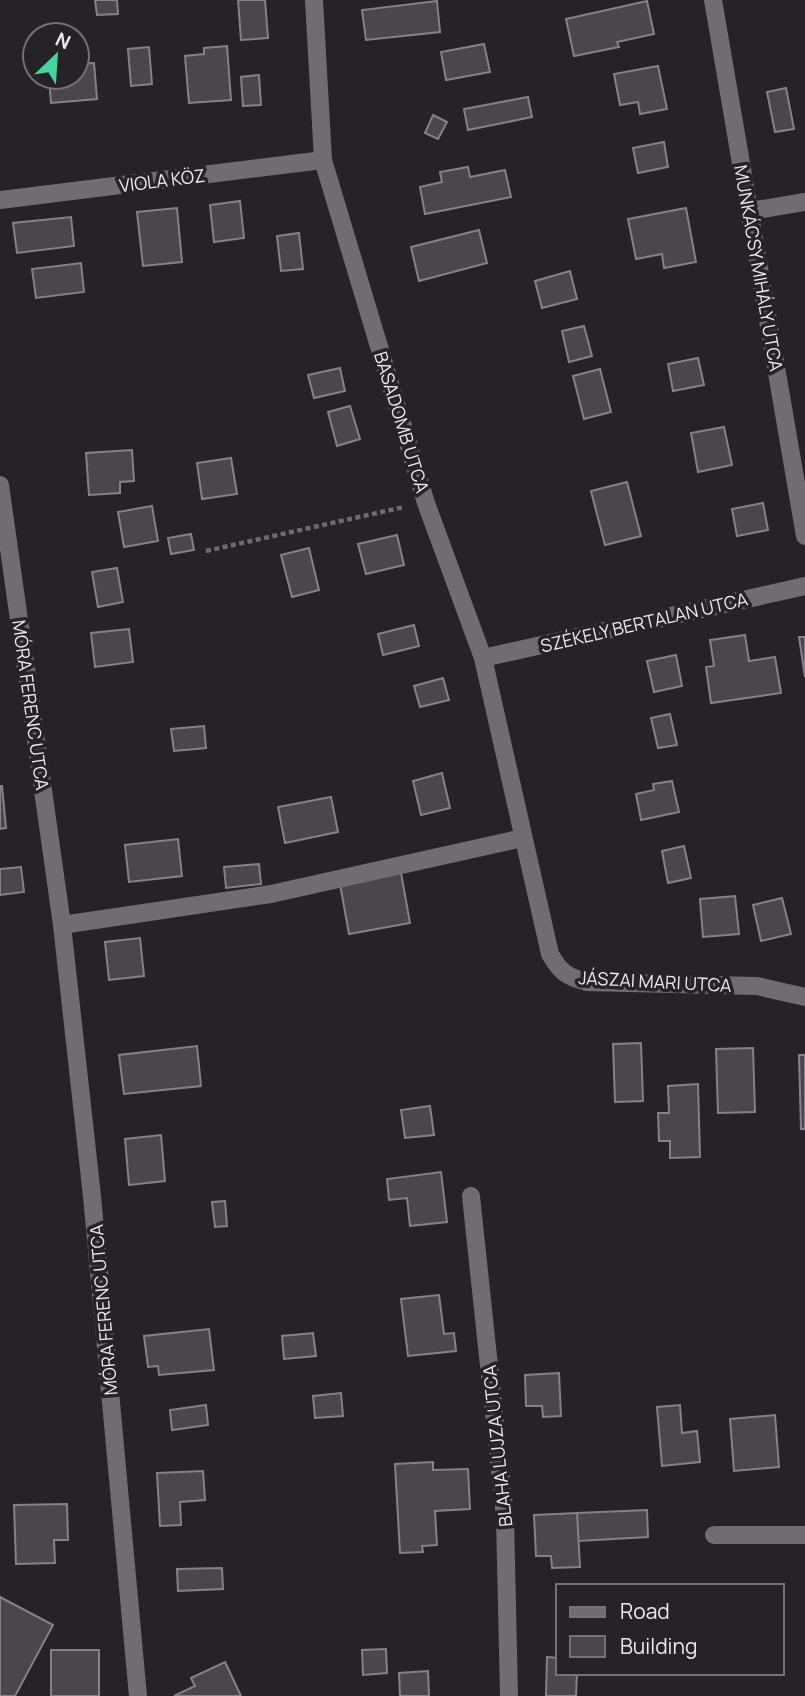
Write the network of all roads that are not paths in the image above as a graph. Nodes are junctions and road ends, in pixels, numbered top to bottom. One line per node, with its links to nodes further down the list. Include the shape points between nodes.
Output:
1 (314, 0): 3 (street, BASADOMB UTCA)
2 (713, 0): 6 (street, MUNKÁCSY MIHÁLY UTCA)
3 (323, 160): 4 (street, VIOLA KÖZ); 10 (street, BASADOMB UTCA, via 426,503)
4 (0, 200)
5 (805, 202): 6 (street)
6 (750, 211): 8 (street, MUNKÁCSY MIHÁLY UTCA)
7 (0, 485): 12 (street, MÓRA FERENC UTCA)
8 (805, 536)
9 (805, 586): 10 (street, SZÉKELY BERTALAN UTCA)
10 (482, 658): 11 (street, BASADOMB UTCA)
11 (523, 838): 12 (street, via 271,894); 13 (street, JÁSZAI MARI UTCA, via 550,954 571,978 757,986)
12 (62, 925): 17 (street, MÓRA FERENC UTCA)
13 (805, 997)
14 (471, 1196): 18 (street, BLAHA LUJZA UTCA, via 505,1517)
15 (714, 1535): 16 (street)
16 (805, 1535)
17 (138, 1696)
18 (509, 1696)

